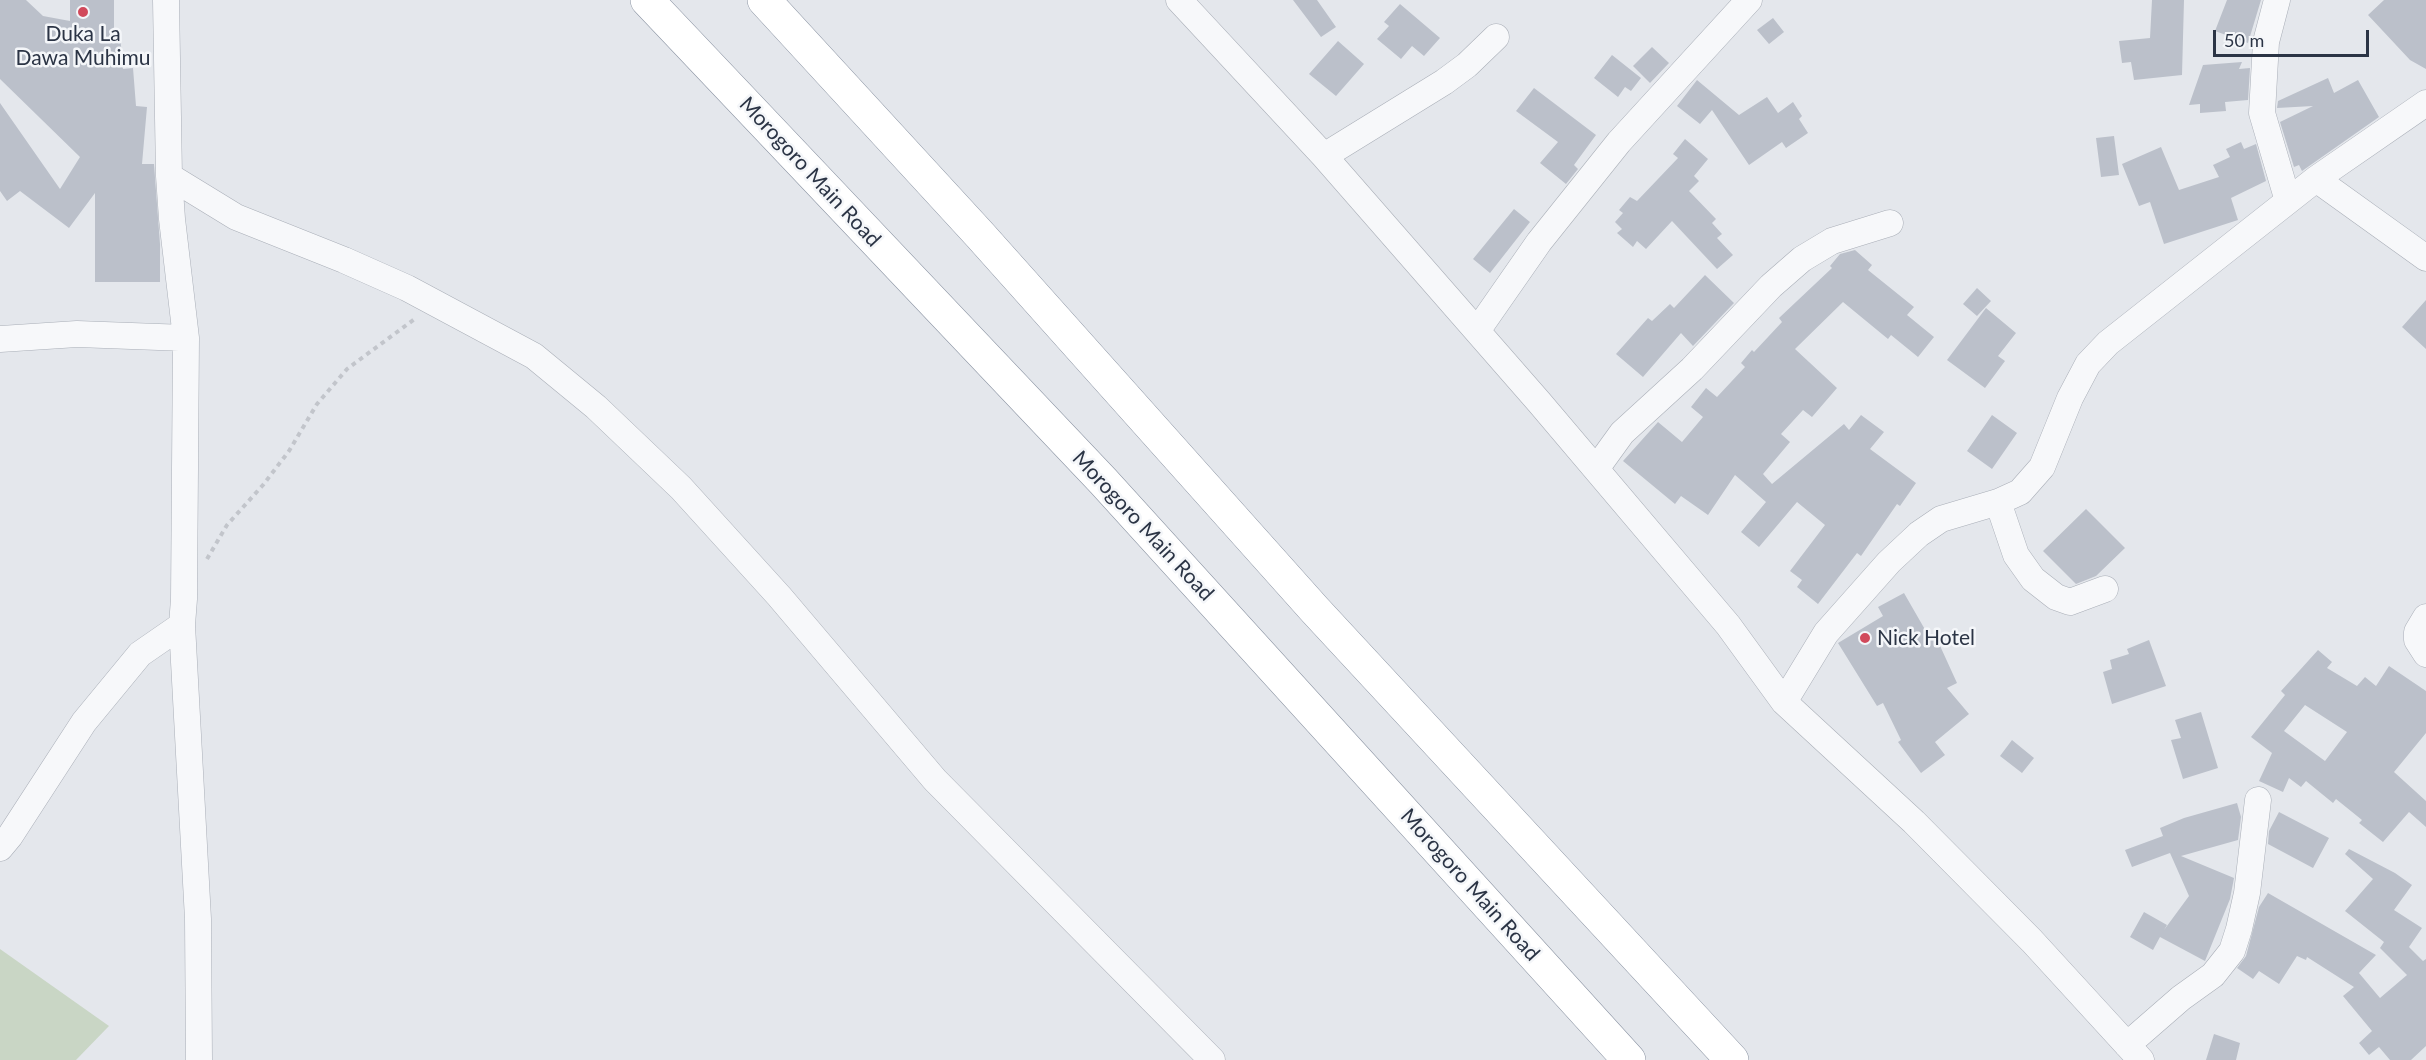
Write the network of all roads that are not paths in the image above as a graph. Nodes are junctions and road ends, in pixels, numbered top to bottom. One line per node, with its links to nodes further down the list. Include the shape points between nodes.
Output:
1 (166, 0): 10 (street)
2 (647, 0): 30 (highway, Morogoro Main Road, via 1103,481)
3 (764, 0): 31 (highway, via 1315,610)
4 (1749, 0): 15 (street, via 1619,142 1539,242)
5 (2277, 0): 12 (street, via 2266,42 2262,113)
6 (1192, 4): 9 (street)
7 (1496, 37): 9 (street, via 1444,82)
8 (2426, 103): 11 (street)
9 (1324, 156): 15 (street)
10 (170, 176): 16 (street); 29 (street, via 236,217 344,260 534,356 596,407 681,488 779,596 935,780)
11 (2316, 179): 12 (street); 14 (street)
12 (2288, 201): 19 (street, via 2108,343 2088,364 2042,467 2020,492)
13 (1890, 223): 18 (street, via 1832,241 1802,258 1622,433)
14 (2426, 258)
15 (1477, 331): 18 (street)
16 (186, 338): 17 (street, via 77,334); 22 (street)
17 (0, 339)
18 (1596, 469): 24 (street, via 1728,625)
19 (1998, 502): 20 (street, via 2016,555 2033,579 2056,597 2070,602); 24 (street, via 1941,519 1889,562 1826,633)
20 (2105, 589)
21 (2426, 617): 23 (street, via 2417,632 2417,640)
22 (182, 625): 26 (street, via 140,654 84,722); 28 (street, via 198,919)
23 (2426, 654)
24 (1784, 702): 27 (street, via 1914,822 2032,941)
25 (2258, 800): 27 (street, via 2247,893 2232,951 2213,975 2181,998)
26 (0, 848)
27 (2134, 1052)
28 (200, 1060)
29 (1212, 1060)
30 (1629, 1060)
31 (1732, 1060)

